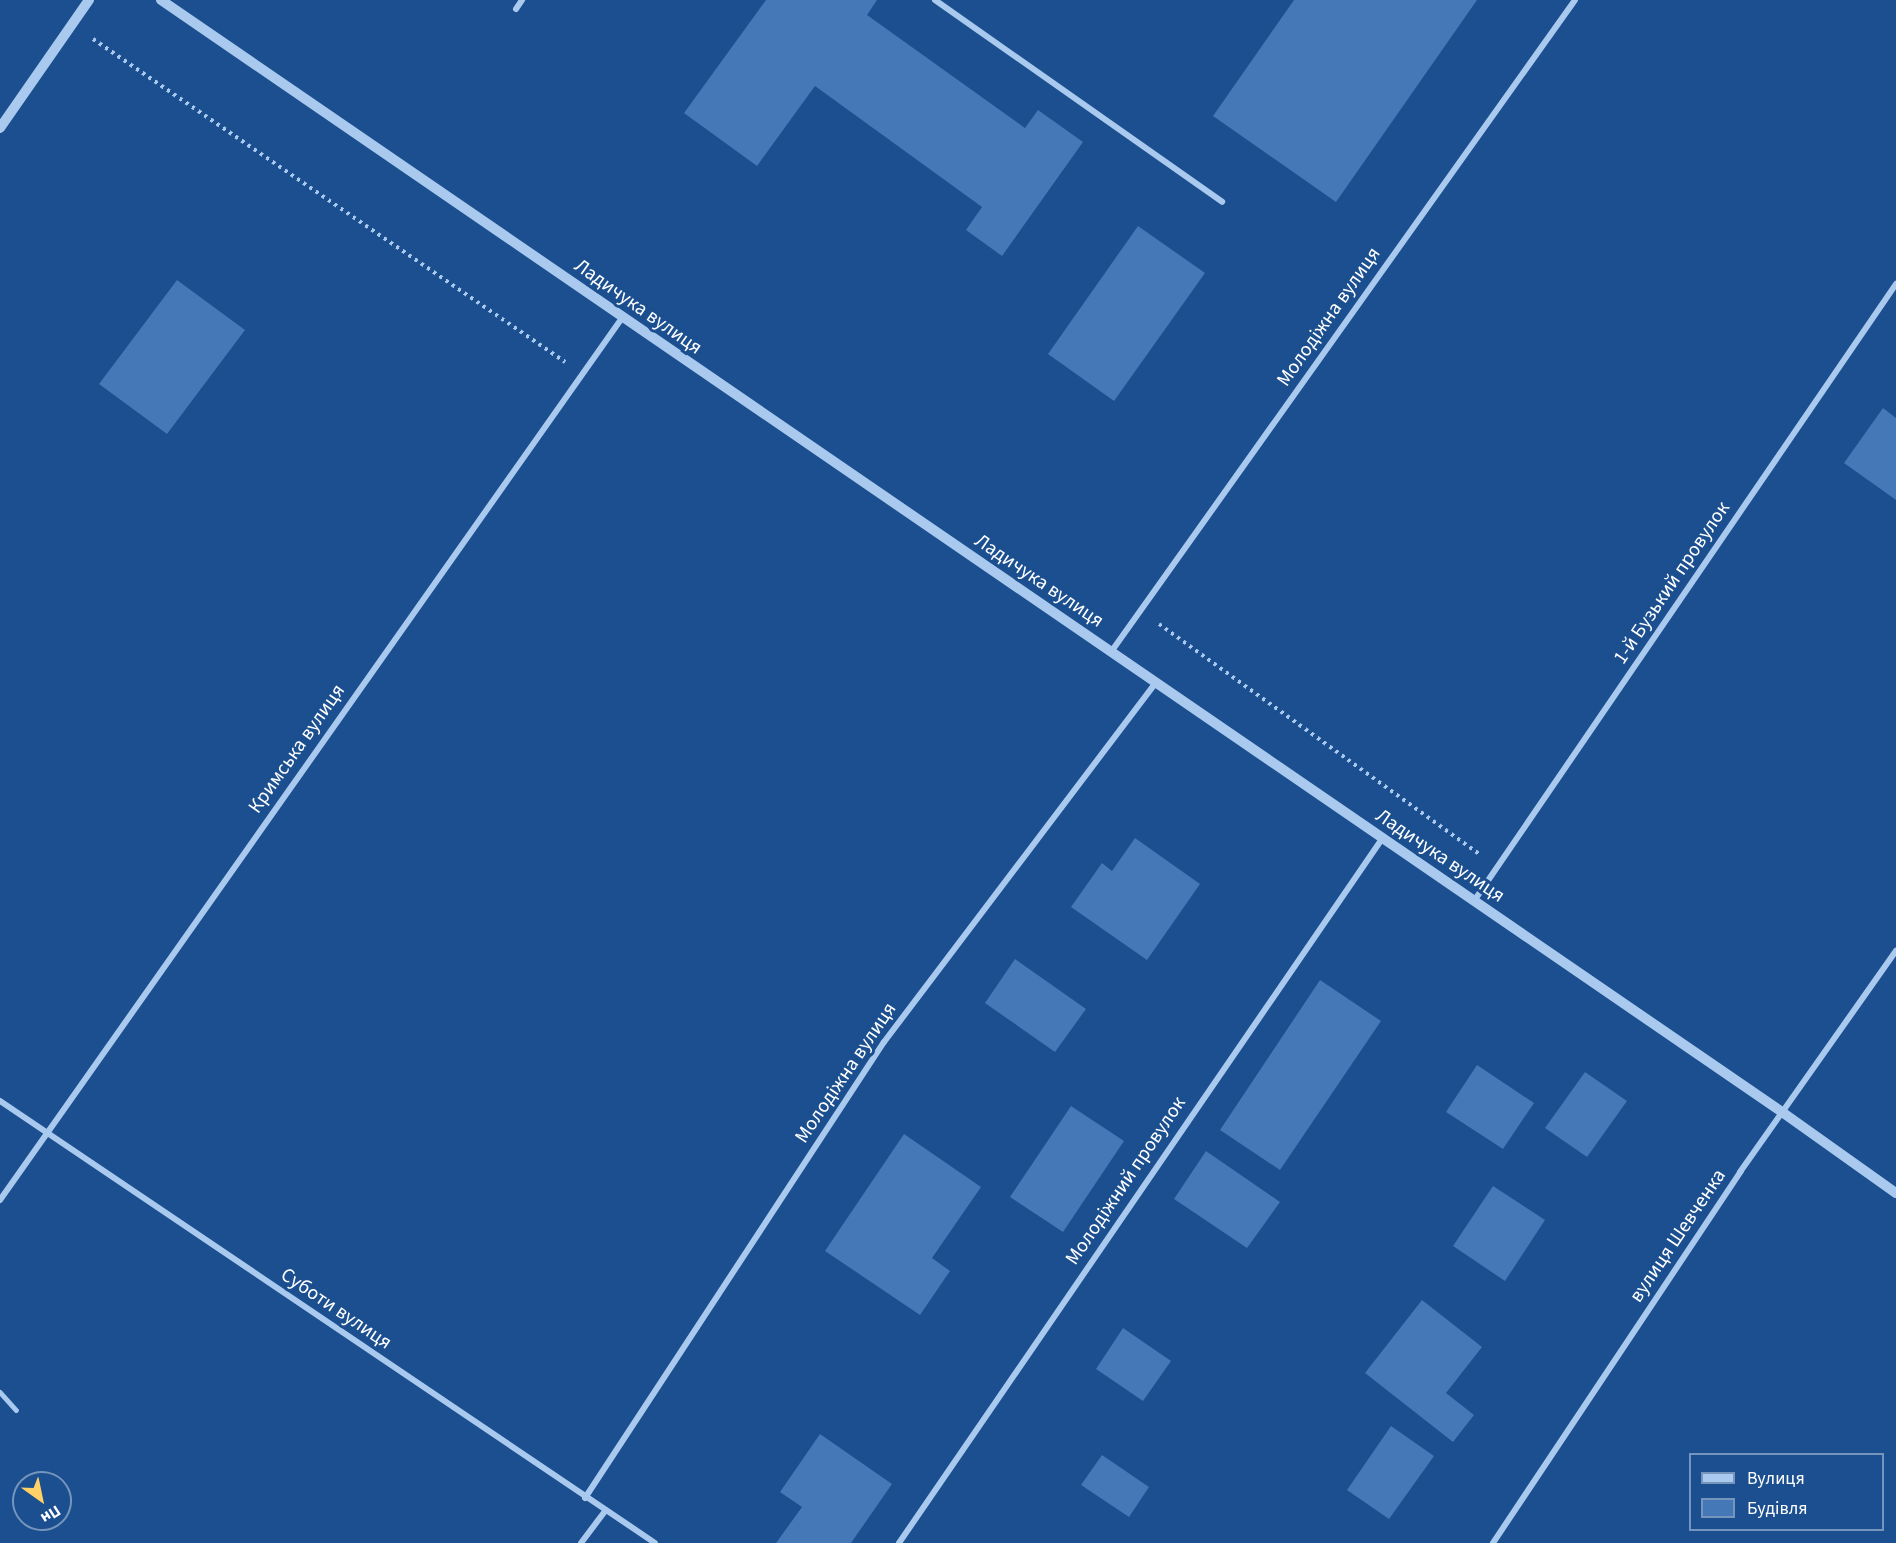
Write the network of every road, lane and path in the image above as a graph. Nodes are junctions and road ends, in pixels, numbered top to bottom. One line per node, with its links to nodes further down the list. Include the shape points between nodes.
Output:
1 (89, 0): 7 (street)
2 (161, 0): 11 (street, Ладичука вулиця)
3 (522, 0): 6 (street)
4 (935, 0): 9 (street)
5 (1575, 0): 13 (street, Молодіжна вулиця)
6 (516, 9)
7 (72, 25): 8 (street); 12 (path)
8 (0, 128)
9 (1222, 202)
10 (1896, 284): 17 (street, 1-й Бузький провулок)
11 (622, 318): 12 (street, Кримська вулиця); 14 (street, Ладичука вулиця)
12 (583, 374): 22 (street, Кримська вулиця)
13 (1141, 611): 14 (street, Молодіжна вулиця); 17 (path)
14 (1111, 653): 15 (street, Ладичука вулиця)
15 (1156, 683): 16 (street, Ладичука вулиця); 27 (street, Молодіжна вулиця, via 884,1042)
16 (1382, 839): 18 (street, Ладичука вулиця); 31 (street, Молодіжний провулок)
17 (1497, 867): 18 (street, 1-й Бузький провулок)
18 (1474, 901): 21 (street, Ладичука вулиця)
19 (1896, 951): 21 (street, вулиця Шевченка)
20 (0, 1101): 22 (street, Суботи вулиця)
21 (1782, 1112): 23 (street, Ладичука вулиця); 32 (street, вулиця Шевченка)
22 (46, 1133): 24 (street, Кримська вулиця); 27 (street, Суботи вулиця)
23 (1896, 1193)
24 (0, 1200)
25 (0, 1392): 26 (lane)
26 (16, 1410)
27 (585, 1498): 28 (street, Суботи вулиця)
28 (605, 1511): 29 (street); 30 (street, Суботи вулиця)
29 (581, 1543)
30 (655, 1543)
31 (899, 1543)
32 (1492, 1543)

